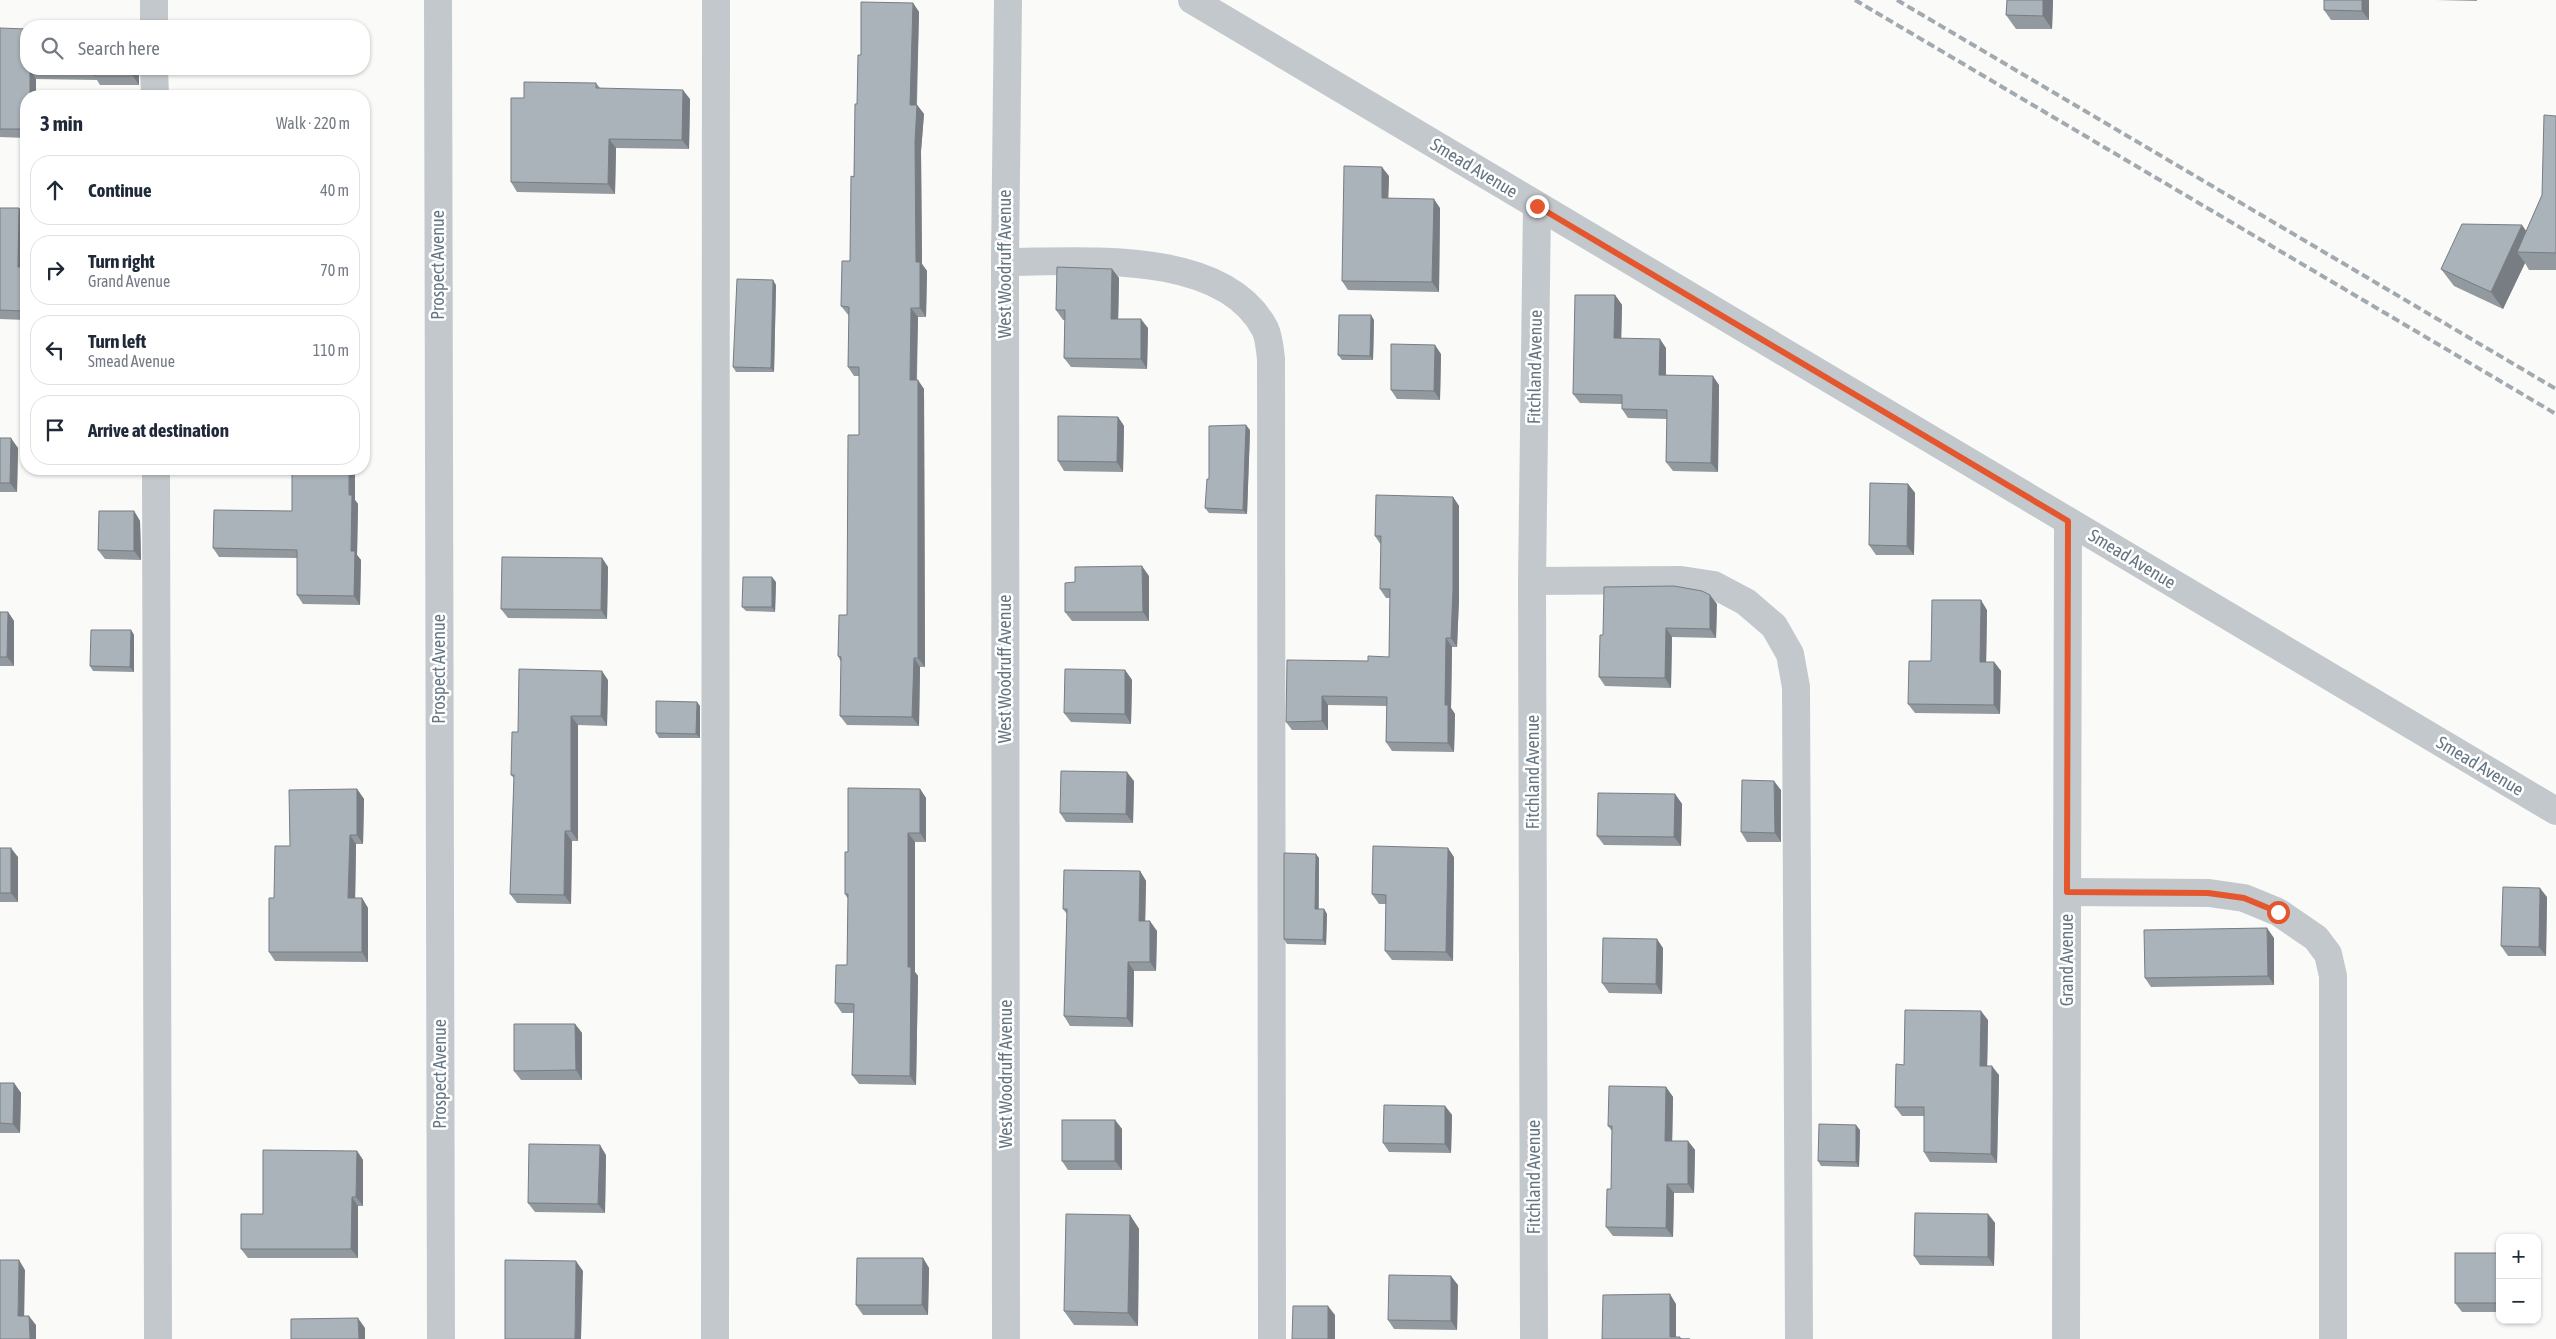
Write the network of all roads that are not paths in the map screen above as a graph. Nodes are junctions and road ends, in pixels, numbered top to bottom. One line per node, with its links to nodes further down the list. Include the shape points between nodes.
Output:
1 (154, 0): 6 (street)
2 (438, 0): 17 (street, Prospect Avenue)
3 (716, 0): 18 (street)
4 (1008, 0): 10 (street, West Woodruff Avenue)
5 (1192, 0): 9 (street, Smead Avenue)
6 (154, 20)
7 (154, 75): 8 (street)
8 (155, 90)
9 (1537, 206): 12 (street, Smead Avenue); 13 (street, Fitchland Avenue)
10 (1005, 262): 19 (street, West Woodruff Avenue); 20 (street, via 1133,262 1178,270 1215,284 1248,304 1266,330 1271,359)
11 (156, 475): 16 (street)
12 (2068, 521): 14 (street, Smead Avenue); 15 (street, Grand Avenue)
13 (1532, 581): 21 (street, Fitchland Avenue); 22 (street, via 1681,580 1714,585 1746,602 1774,626 1790,654 1796,688)
14 (2556, 811)
15 (2067, 892): 23 (street, Grand Avenue); 24 (street, via 2208,893 2244,898 2278,912 2309,932 2328,954 2333,986)
16 (158, 1339)
17 (441, 1339)
18 (715, 1339)
19 (1006, 1339)
20 (1272, 1339)
21 (1534, 1339)
22 (1799, 1339)
23 (2066, 1339)
24 (2333, 1339)

